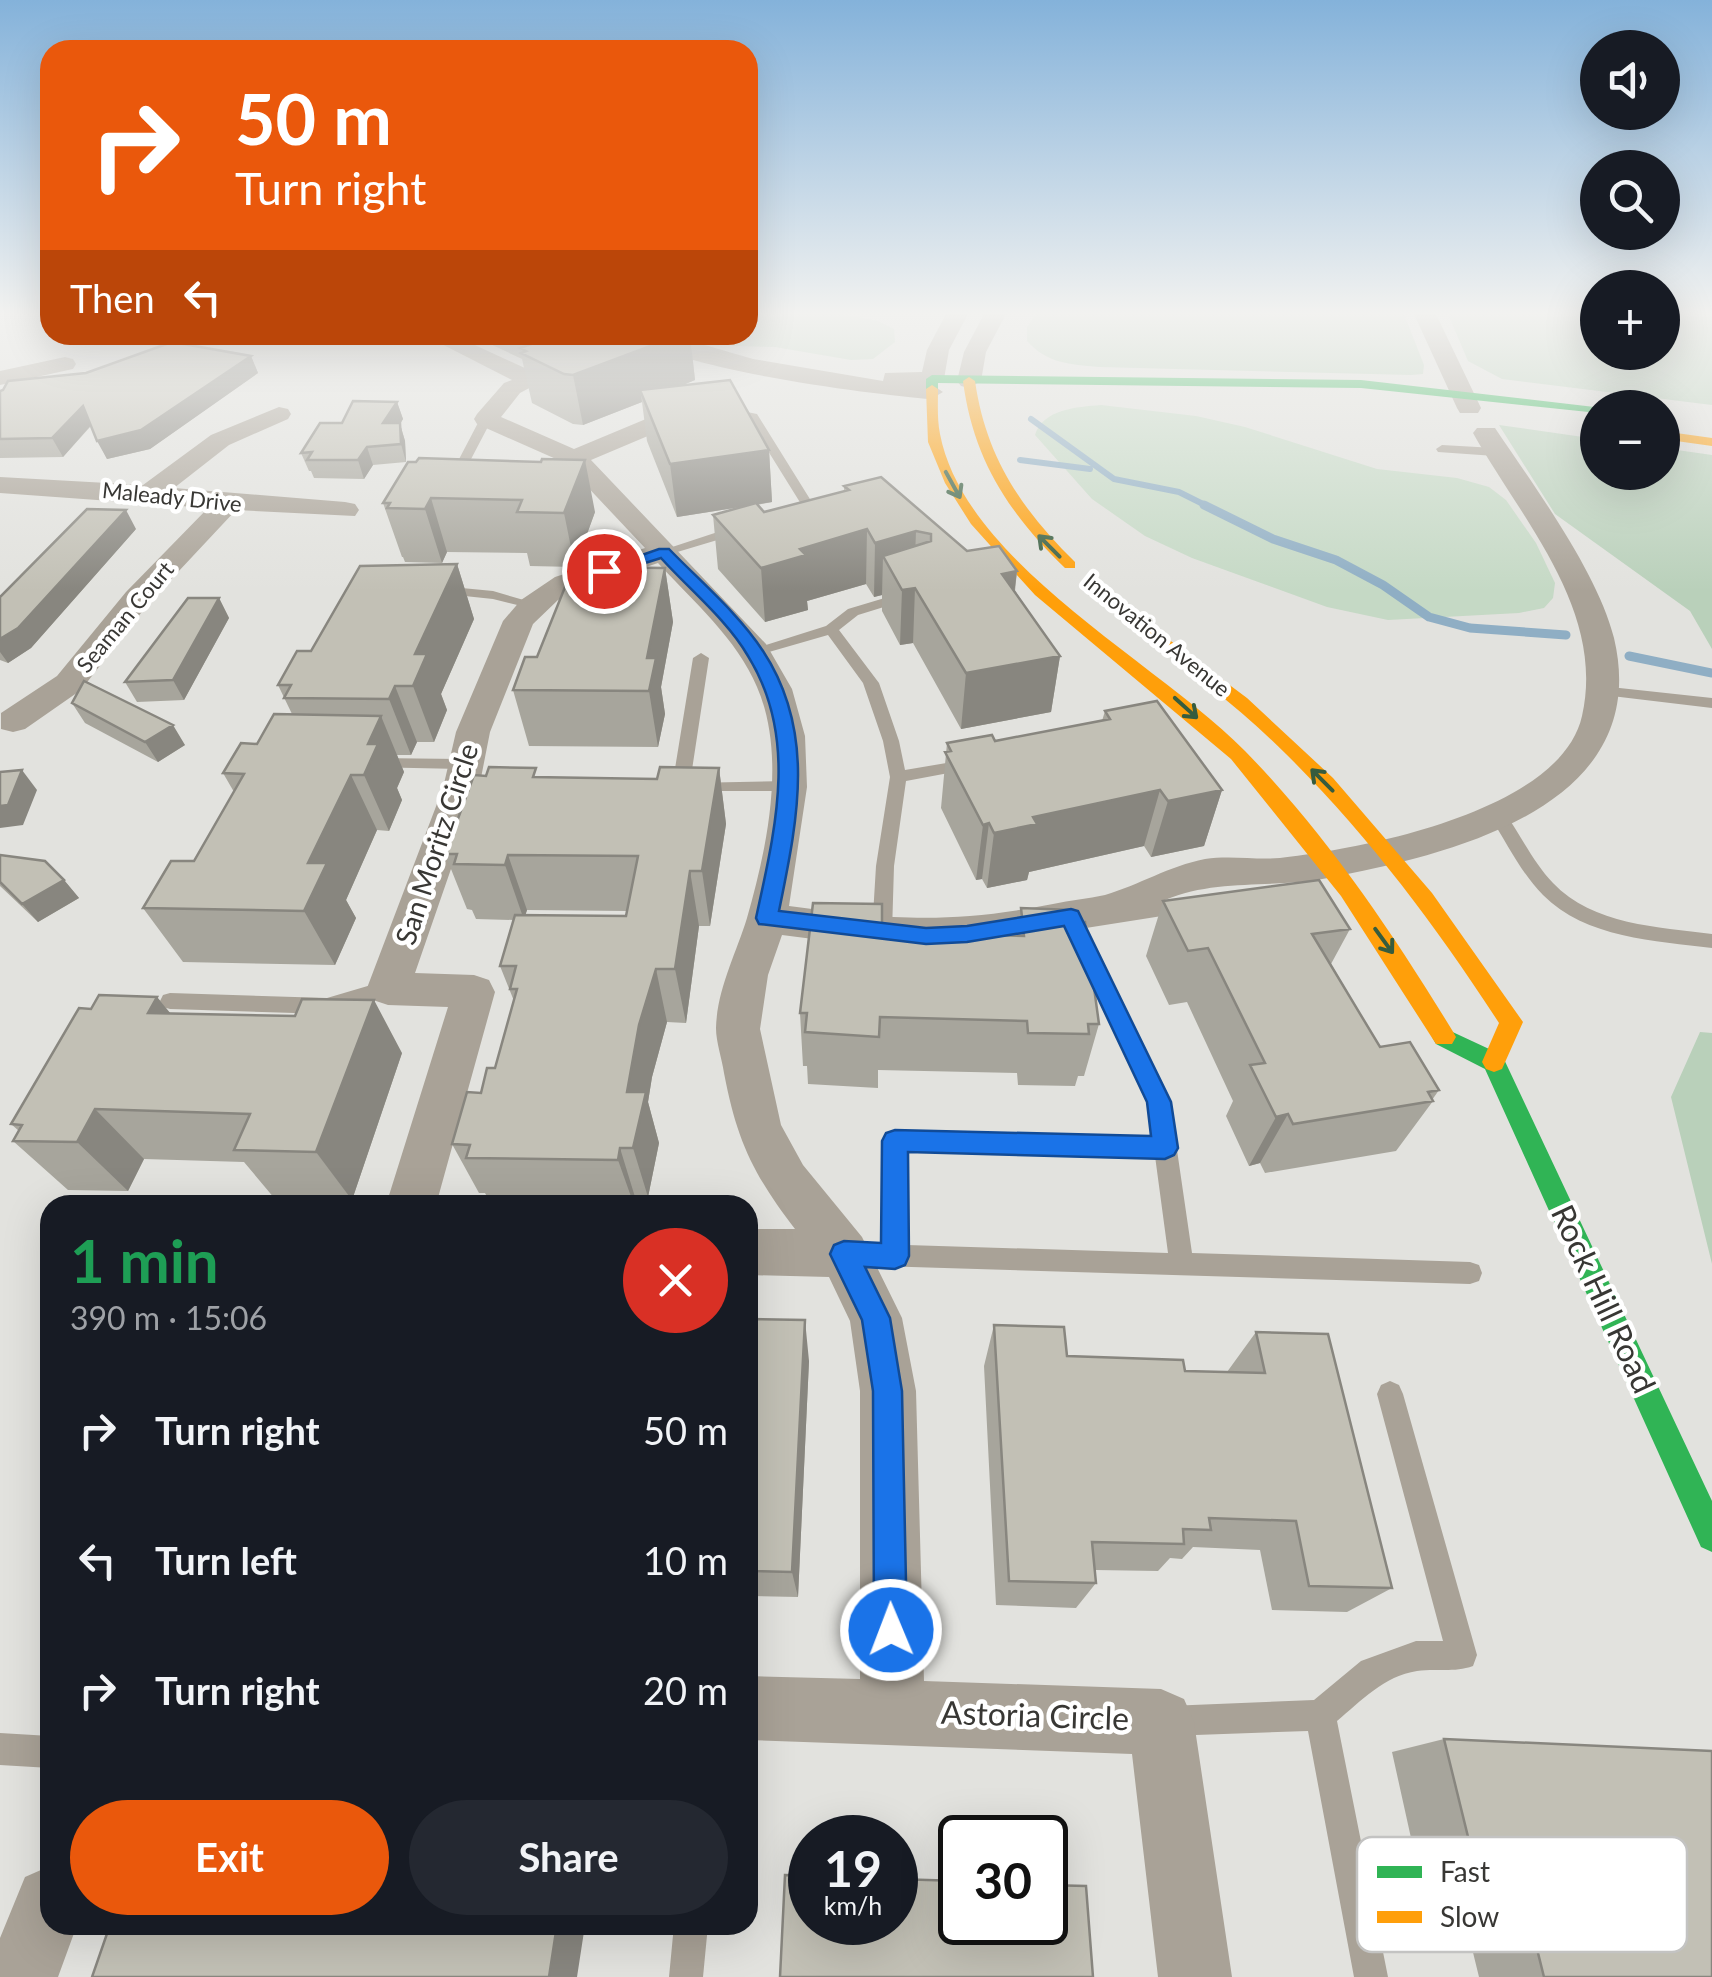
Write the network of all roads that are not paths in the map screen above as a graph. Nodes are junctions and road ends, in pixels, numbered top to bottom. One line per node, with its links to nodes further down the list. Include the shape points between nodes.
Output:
1 (497, 406): 8 (street)
2 (693, 406): 16 (street)
3 (931, 406): 47 (street, Innovation Avenue, one-way to 47, via 938,456 968,512 1024,575 1236,753)
4 (972, 406): 27 (street, Innovation Avenue, one-way to 4, via 994,480 978,445)
5 (1498, 406): 10 (street)
6 (278, 414): 19 (street, via 237,430)
7 (751, 414): 23 (lane)
8 (486, 419): 16 (street); 18 (lane, via 448,490)
9 (1680, 421): 11 (street)
10 (1580, 422)
11 (1712, 425)
12 (1680, 438): 13 (street)
13 (1712, 442)
14 (1491, 443): 15 (lane); 35 (street, via 1583,597 1598,636)
15 (1442, 449)
16 (584, 475): 26 (street)
17 (0, 485): 19 (street, Maleady Drive)
18 (468, 491)
19 (148, 494): 20 (street, Maleady Drive)
20 (228, 503): 22 (street, Maleady Drive); 37 (street, Seaman Court, via 69,682)
21 (831, 509): 23 (lane)
22 (344, 510)
23 (812, 512): 24 (lane)
24 (794, 516)
25 (757, 525): 26 (lane)
26 (664, 552): 30 (street, San Moritz Circle, via 573,581); 33 (street)
27 (1084, 578)
28 (426, 590): 30 (lane)
29 (920, 592): 32 (lane, via 853,612)
30 (534, 605): 41 (street, San Moritz Circle, via 509,640)
31 (1126, 612): 46 (street, Innovation Avenue, one-way to 31, via 1263,721)
32 (832, 629): 33 (lane); 40 (lane, via 870,683)
33 (754, 651): 42 (street, via 775,690 788,736)
34 (701, 658): 44 (lane)
35 (1602, 691): 36 (lane); 45 (street, via 1598,726 1584,751 1548,790)
36 (1712, 703)
37 (13, 721)
38 (992, 760): 40 (lane)
39 (359, 763): 41 (lane)
40 (898, 778): 50 (lane)
41 (468, 780): 52 (street, San Moritz Circle)
42 (789, 786): 44 (lane); 49 (street)
43 (660, 787): 44 (lane)
44 (680, 787)
45 (1500, 817): 46 (street); 51 (lane, via 1552,894 1574,909 1648,932)
46 (1388, 852): 47 (street); 54 (street, via 1511,1022)
47 (1326, 862): 48 (street, via 1261,873 1226,894 1175,906 1118,906); 54 (street, one-way to 54, via 1403,967 1444,1038)
48 (1071, 917): 50 (street, via 967,934); 55 (lane, via 1159,1102)
49 (766, 918): 50 (street); 58 (street, via 746,976 738,1029 746,1081 758,1129 786,1180)
50 (882, 932)
51 (1712, 941)
52 (388, 988): 53 (lane, via 327,1006); 56 (street, San Moritz Circle, via 474,992)
53 (170, 1001)
54 (1494, 1062): 63 (street, Rock Hill Road)
55 (1165, 1148): 59 (lane, via 895,1141); 60 (lane)
56 (414, 1195)
57 (758, 1252): 58 (street)
58 (844, 1254): 59 (lane); 65 (street, via 876,1318 888,1391)
59 (895, 1256): 60 (lane)
60 (1182, 1266): 61 (lane)
61 (1470, 1272)
62 (1390, 1394): 66 (lane, via 1462,1655 1416,1656 1372,1672)
63 (1712, 1536)
64 (758, 1708): 65 (street, Astoria Circle)
65 (892, 1710): 67 (street, Astoria Circle)
66 (1320, 1715): 67 (lane); 70 (lane)
67 (1161, 1722): 76 (street, Astoria Circle)
68 (0, 1749): 69 (lane)
69 (40, 1751)
70 (1357, 1905)
71 (40, 1928): 74 (street)
72 (690, 1935): 75 (lane)
73 (1366, 1952): 77 (lane)
74 (21, 1977)
75 (686, 1977)
76 (1195, 1977)
77 (1371, 1977)

